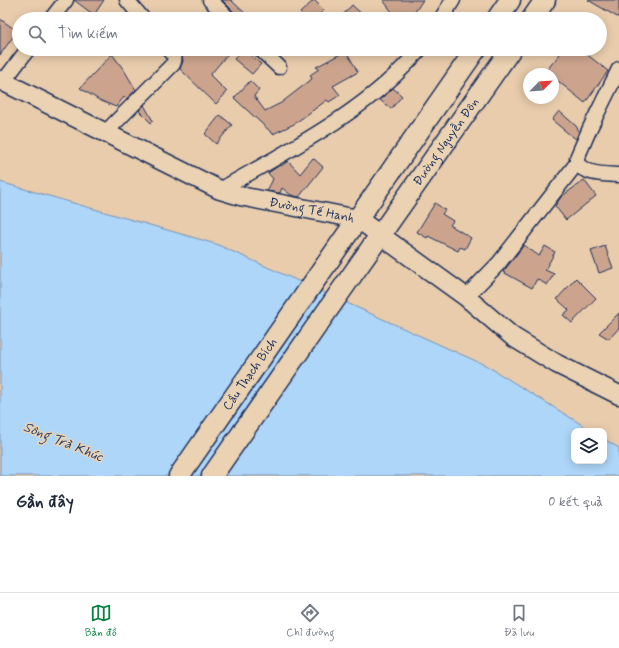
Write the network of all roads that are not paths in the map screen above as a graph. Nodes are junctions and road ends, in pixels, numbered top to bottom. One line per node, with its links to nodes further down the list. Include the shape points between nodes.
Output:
1 (66, 0): 7 (street)
2 (126, 0): 8 (street)
3 (210, 0): 9 (street)
4 (453, 0): 10 (street)
5 (510, 0): 11 (main road)
6 (545, 0): 12 (main road)
7 (57, 12)
8 (137, 12)
9 (222, 12)
10 (445, 12)
11 (502, 12)
12 (537, 12)
13 (22, 56): 21 (street)
14 (174, 56): 22 (street, via 173,64)
15 (267, 56): 19 (street)
16 (414, 56): 25 (street, via 397,75 327,128)
17 (471, 56): 26 (main road)
18 (506, 56): 27 (main road, Đường Nguyễn Đôn)
19 (279, 67)
20 (619, 69): 23 (street, via 590,128)
21 (1, 81): 22 (street, Đường Tế Hanh)
22 (105, 133): 25 (street, Đường Tế Hanh)
23 (577, 162): 24 (street, via 580,167 590,172); 28 (street, via 499,264)
24 (619, 175)
25 (220, 190): 26 (street, Đường Tế Hanh)
26 (358, 219): 27 (street, Đường Tế Hanh); 30 (main road, Cầu Thạch Bích)
27 (380, 235): 28 (street, Đường Tế Hanh); 31 (main road, Đường Nguyễn Đôn)
28 (466, 297): 29 (street, Đường Tế Hanh, via 512,338 556,364)
29 (619, 395)
30 (179, 476)
31 (212, 476)

